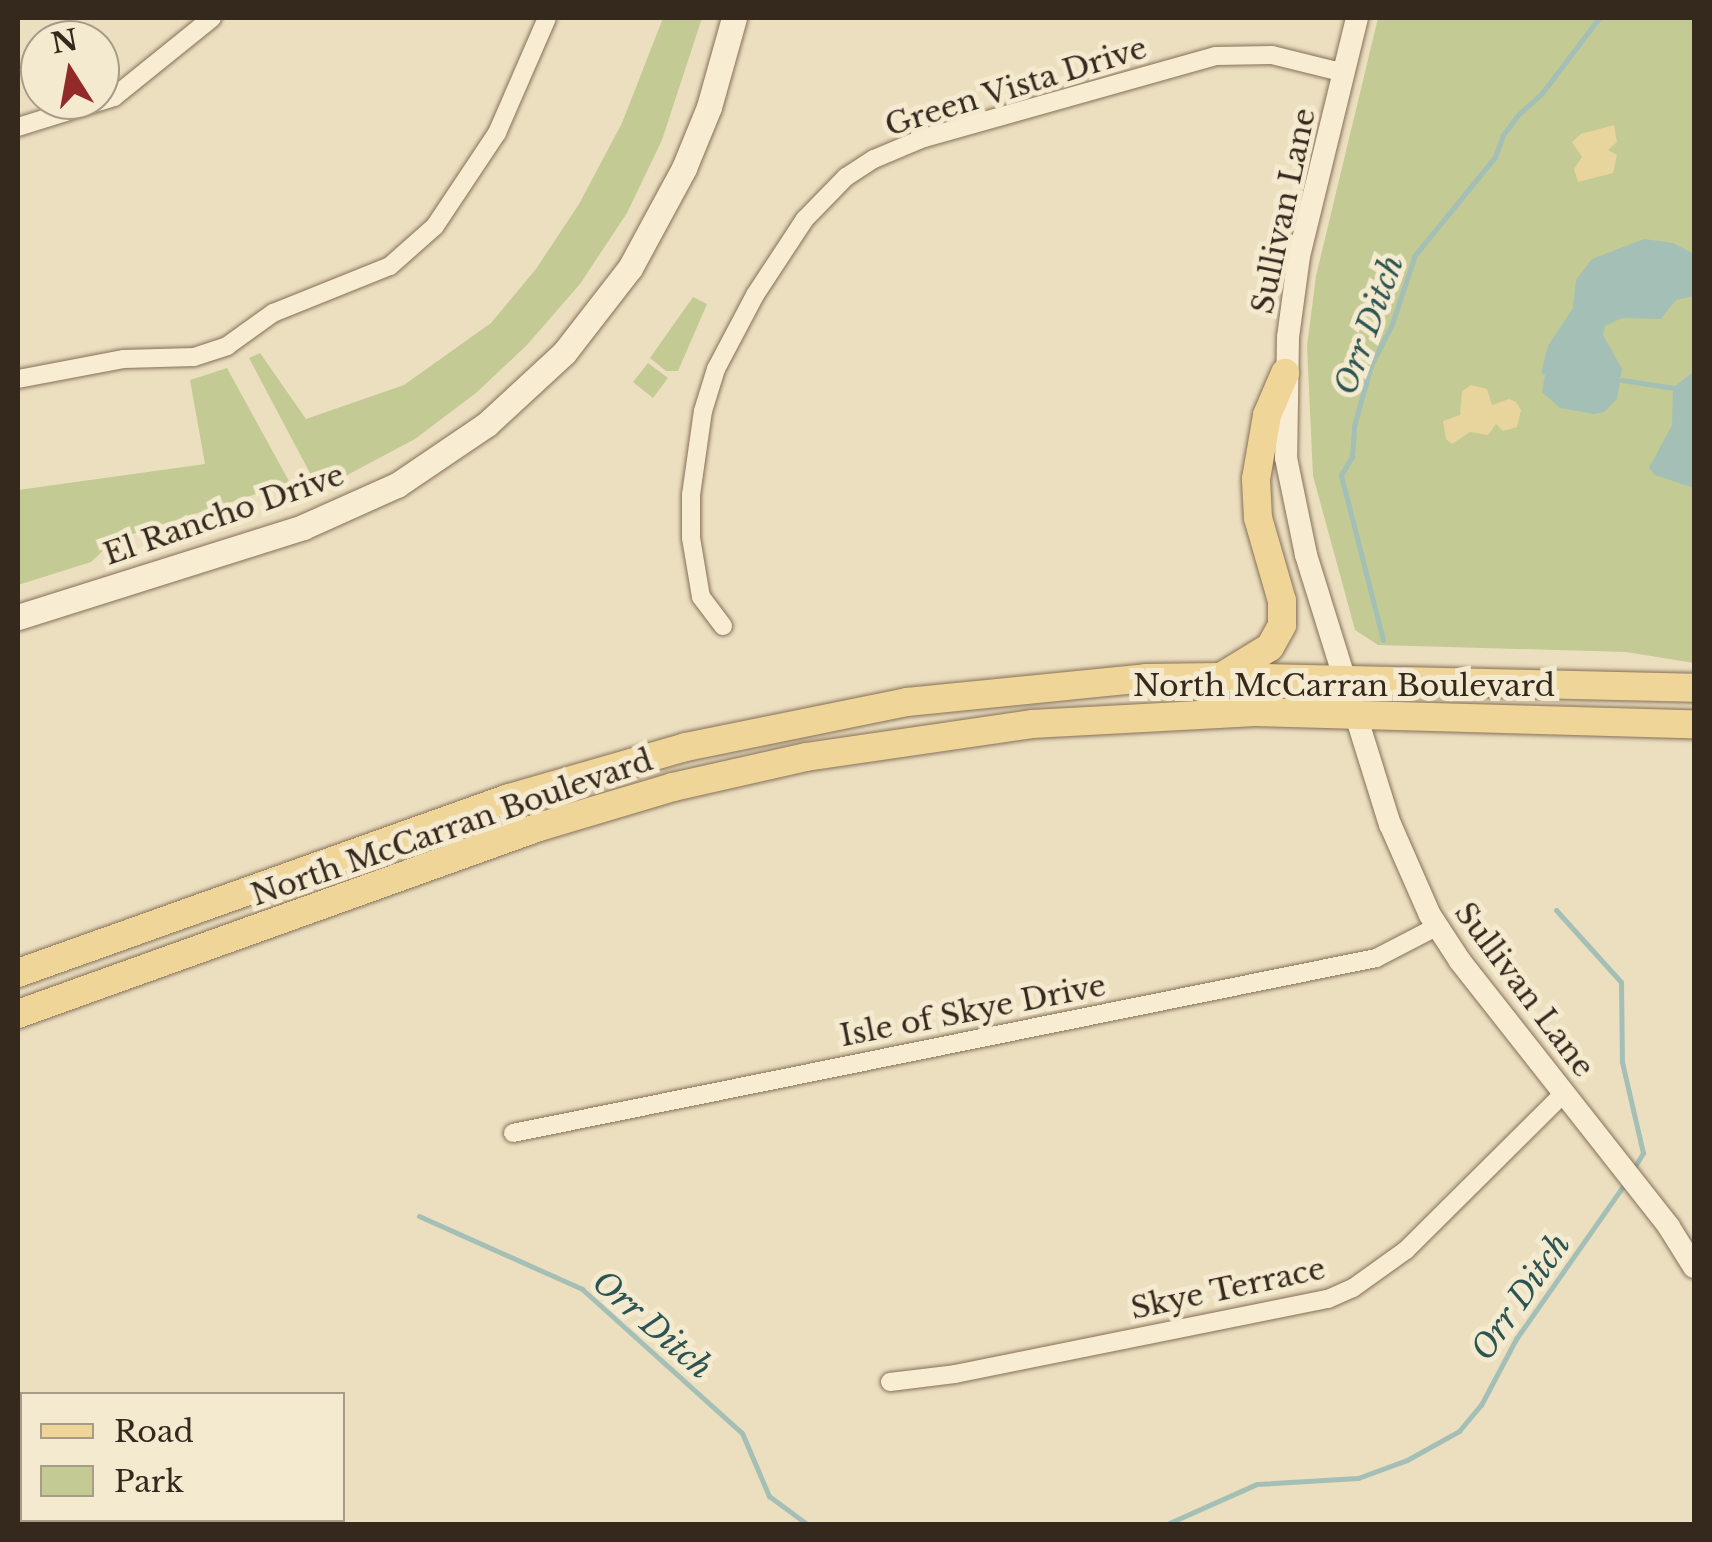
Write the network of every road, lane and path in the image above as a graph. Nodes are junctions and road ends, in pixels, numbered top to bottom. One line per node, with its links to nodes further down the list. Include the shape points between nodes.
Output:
1 (212, 18): 6 (street, via 114,97)
2 (547, 18): 8 (street, via 497,133 435,226 390,266 273,313 228,346 194,357 124,359)
3 (734, 18): 9 (main road, El Rancho Drive, via 684,168 630,268 564,354 487,424 397,484 304,528)
4 (1357, 18): 5 (street, Sullivan Lane)
5 (1345, 74): 7 (street, Sullivan Lane, via 1299,256); 10 (street, Green Vista Drive, via 1272,56 1216,56 924,138 874,159 838,184 805,219 754,295 716,369 703,411 691,538 700,597)
6 (18, 127)
7 (1285, 374): 11 (main road, via 1266,415 1256,478 1282,625 1270,646); 12 (street, Sullivan Lane, via 1290,493)
8 (18, 379)
9 (18, 617)
10 (723, 626)
11 (1220, 677): 12 (main road, North McCarran Boulevard); 17 (main road, North McCarran Boulevard, via 907,702 686,747 510,798)
12 (1343, 677): 13 (main road, North McCarran Boulevard); 14 (street, Sullivan Lane)
13 (1694, 688)
14 (1354, 712): 15 (main road, North McCarran Boulevard); 16 (street, Sullivan Lane, via 1390,824); 18 (main road, North McCarran Boulevard, via 1032,724 740,772 539,828)
15 (1694, 724)
16 (1438, 926): 19 (street, Sullivan Lane); 20 (street, Isle of Skye Drive, via 1376,958)
17 (18, 973)
18 (18, 1014)
19 (1563, 1094): 21 (street, Sullivan Lane); 22 (street, Skye Terrace, via 1406,1250 1340,1294)
20 (513, 1133)
21 (1694, 1268)
22 (890, 1382)

